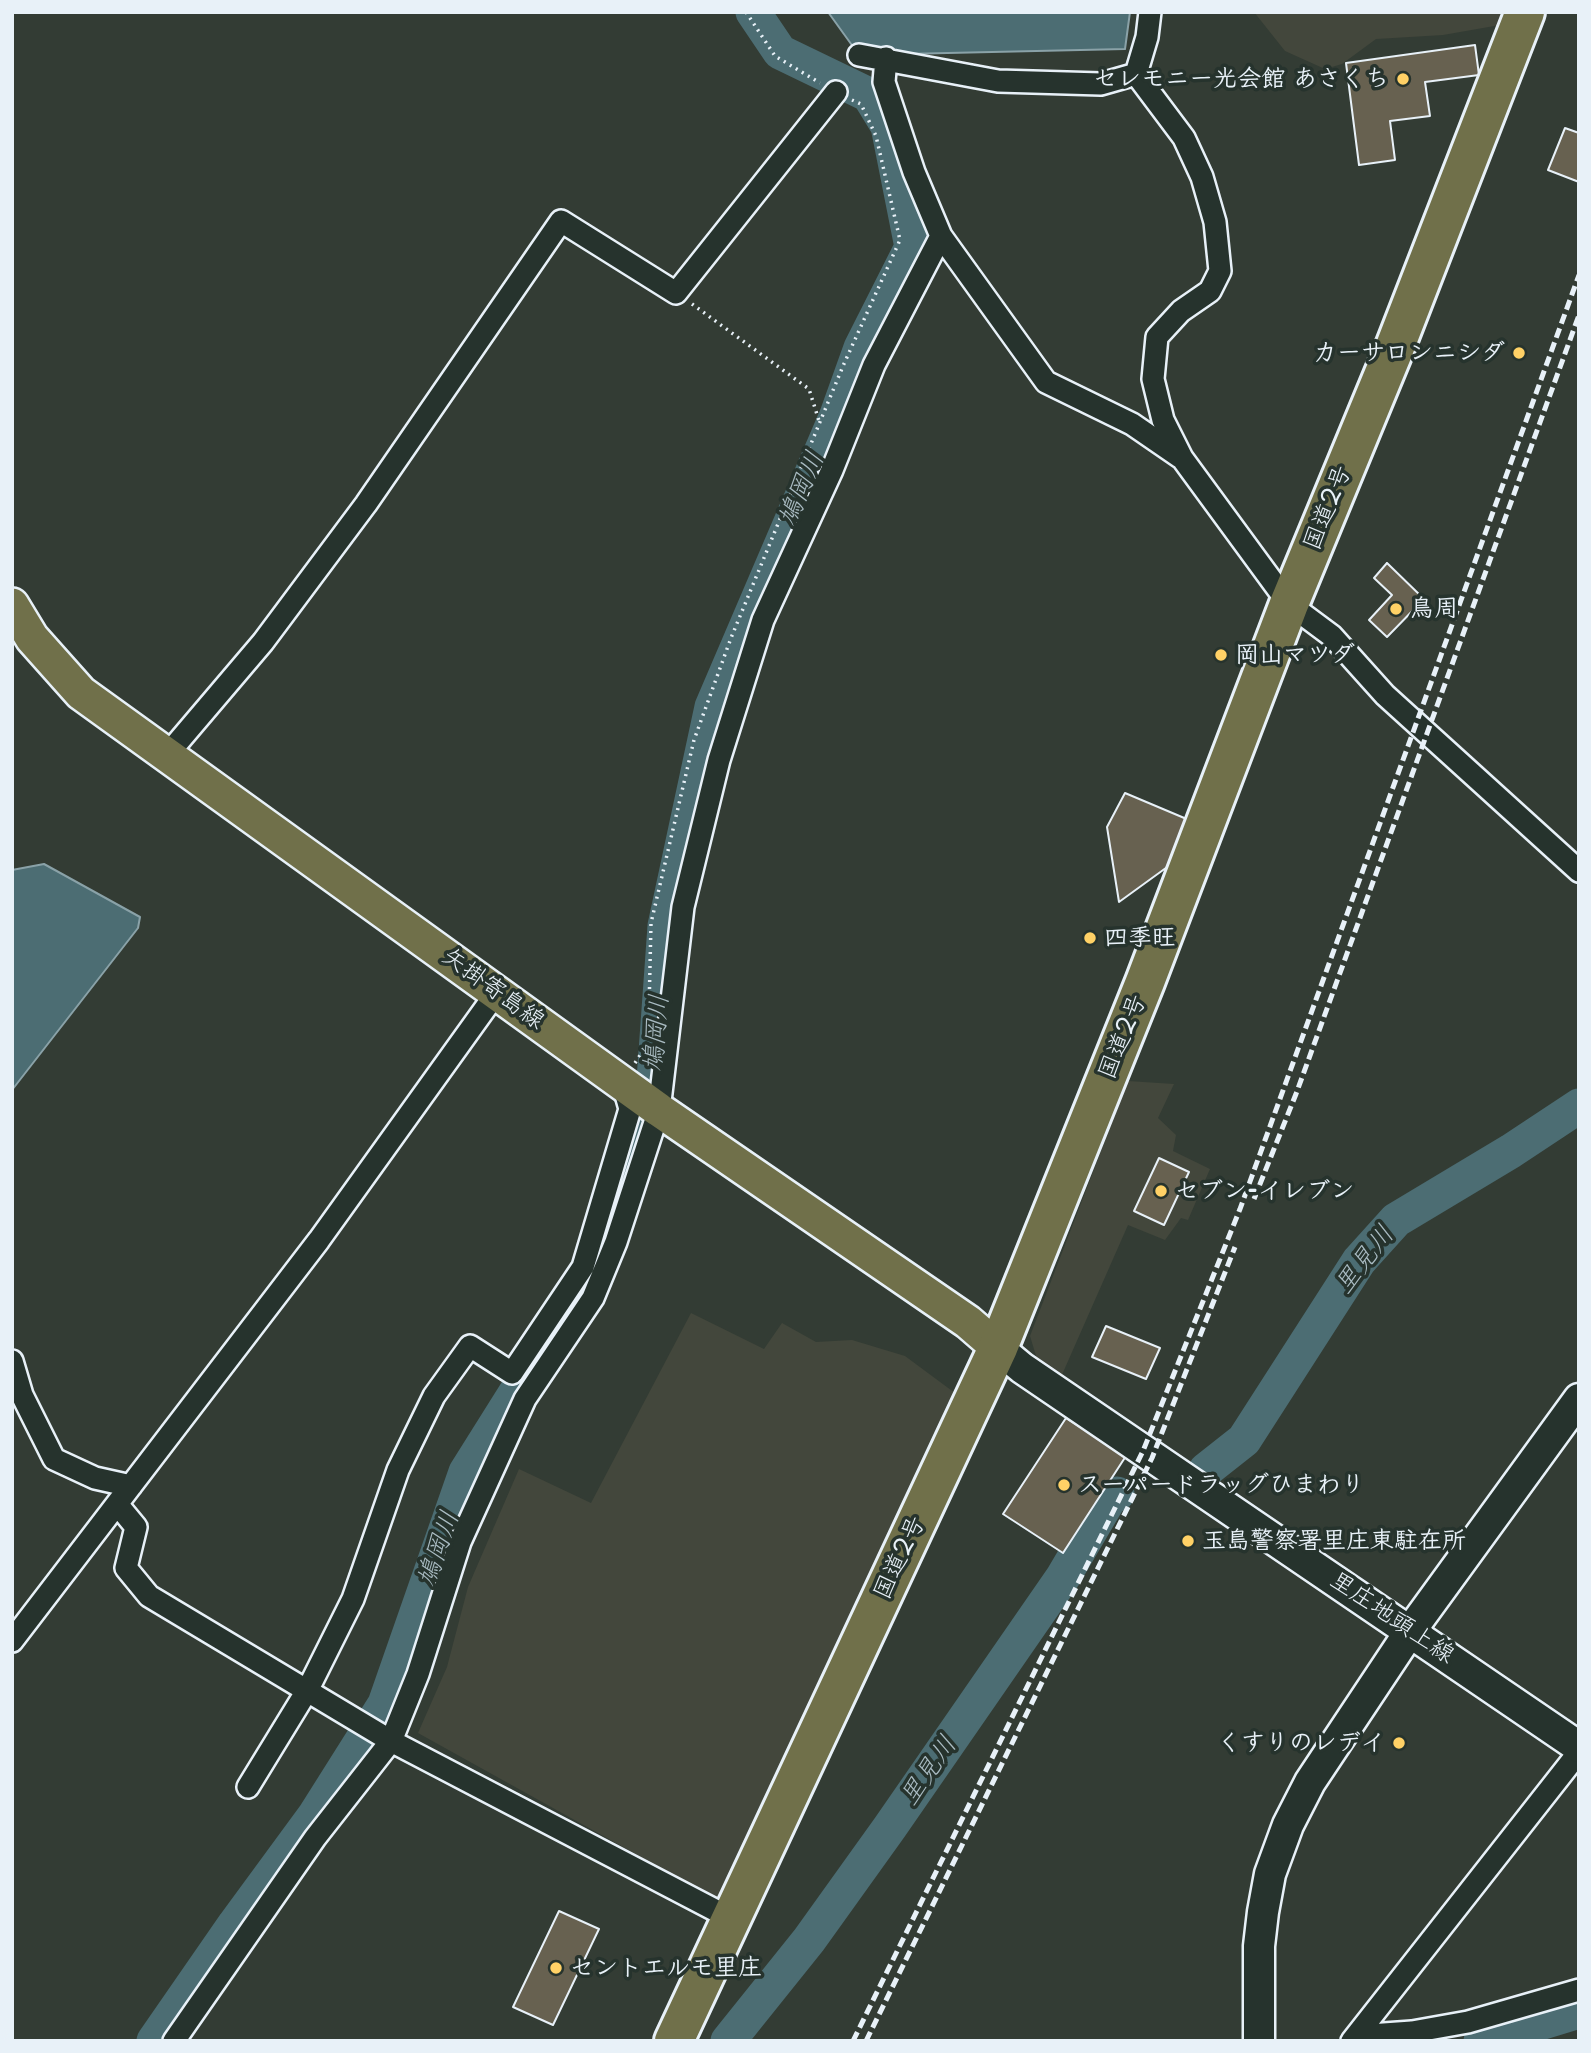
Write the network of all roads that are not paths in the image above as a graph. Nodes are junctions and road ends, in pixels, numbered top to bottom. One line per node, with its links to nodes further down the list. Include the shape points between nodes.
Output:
1 (1150, 12): 5 (street)
2 (1525, 12): 9 (highway, 国道2号)
3 (859, 55): 4 (street)
4 (886, 58): 5 (street, via 998,81 1101,84); 7 (street, via 884,82)
5 (1136, 74): 8 (street, via 1184,138 1215,222 1220,271 1210,291 1157,337 1153,379 1163,420)
6 (836, 92): 11 (street, via 676,293 561,221 366,504 262,642)
7 (941, 236): 8 (street, via 1046,382 1132,424); 15 (street, via 874,365 759,633 719,761 683,907)
8 (1182, 458): 9 (street)
9 (1289, 604): 12 (street, via 1332,636 1385,695); 16 (highway, 国道2号, via 1145,982)
10 (12, 605): 11 (main road, 矢掛寄島線, via 32,638 81,693)
11 (167, 755): 13 (main road, 矢掛寄島線)
12 (1579, 871)
13 (497, 992): 14 (main road, 矢掛寄島線); 19 (street, via 320,1240)
14 (627, 1085): 15 (main road, 矢掛寄島線); 23 (street, via 630,1109 583,1266 512,1373 470,1346 434,1396 398,1470 353,1599)
15 (660, 1110): 16 (main road, 矢掛寄島線, via 968,1322); 24 (street, via 593,1298 525,1399 460,1542 418,1674)
16 (998, 1348): 21 (street, 里庄地頭上線, via 1152,1458); 27 (highway, 国道2号)
17 (13, 1365): 19 (street, via 22,1395 54,1459 95,1478)
18 (1579, 1399): 21 (street)
19 (131, 1486): 20 (street)
20 (117, 1504): 22 (street); 23 (street, via 136,1527 126,1568 149,1596)
21 (1411, 1630): 25 (street, 里庄地頭上線); 32 (street, via 1310,1782 1288,1825 1270,1874 1259,1946)
22 (12, 1641)
23 (308, 1689): 24 (street); 26 (street)
24 (391, 1741): 27 (street); 30 (street, via 315,1838)
25 (1579, 1750): 29 (street)
26 (248, 1787)
27 (732, 1919): 31 (highway, 国道2号)
28 (1579, 1990): 29 (street, via 1468,2022)
29 (1354, 2038)
30 (174, 2041)
31 (674, 2041)
32 (1259, 2041)

